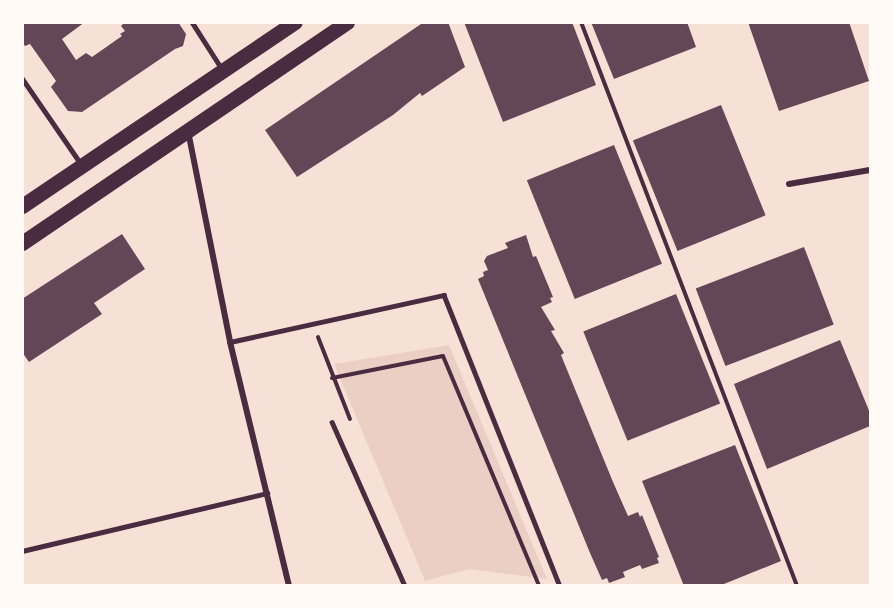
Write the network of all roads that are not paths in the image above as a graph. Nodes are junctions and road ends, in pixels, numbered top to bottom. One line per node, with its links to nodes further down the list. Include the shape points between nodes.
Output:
1 (192, 22): 4 (lane)
2 (295, 22): 4 (main road)
3 (347, 22): 6 (main road)
4 (224, 71): 7 (main road)
5 (22, 78): 7 (lane)
6 (188, 130): 11 (main road); 12 (street)
7 (83, 166): 10 (main road)
8 (870, 170): 9 (street)
9 (789, 184)
10 (22, 206)
11 (22, 243)
12 (230, 342): 14 (street); 18 (lane, via 444,295)
13 (332, 422): 17 (lane)
14 (267, 493): 15 (lane); 16 (street)
15 (22, 551)
16 (289, 585)
17 (405, 585)
18 (561, 585)

